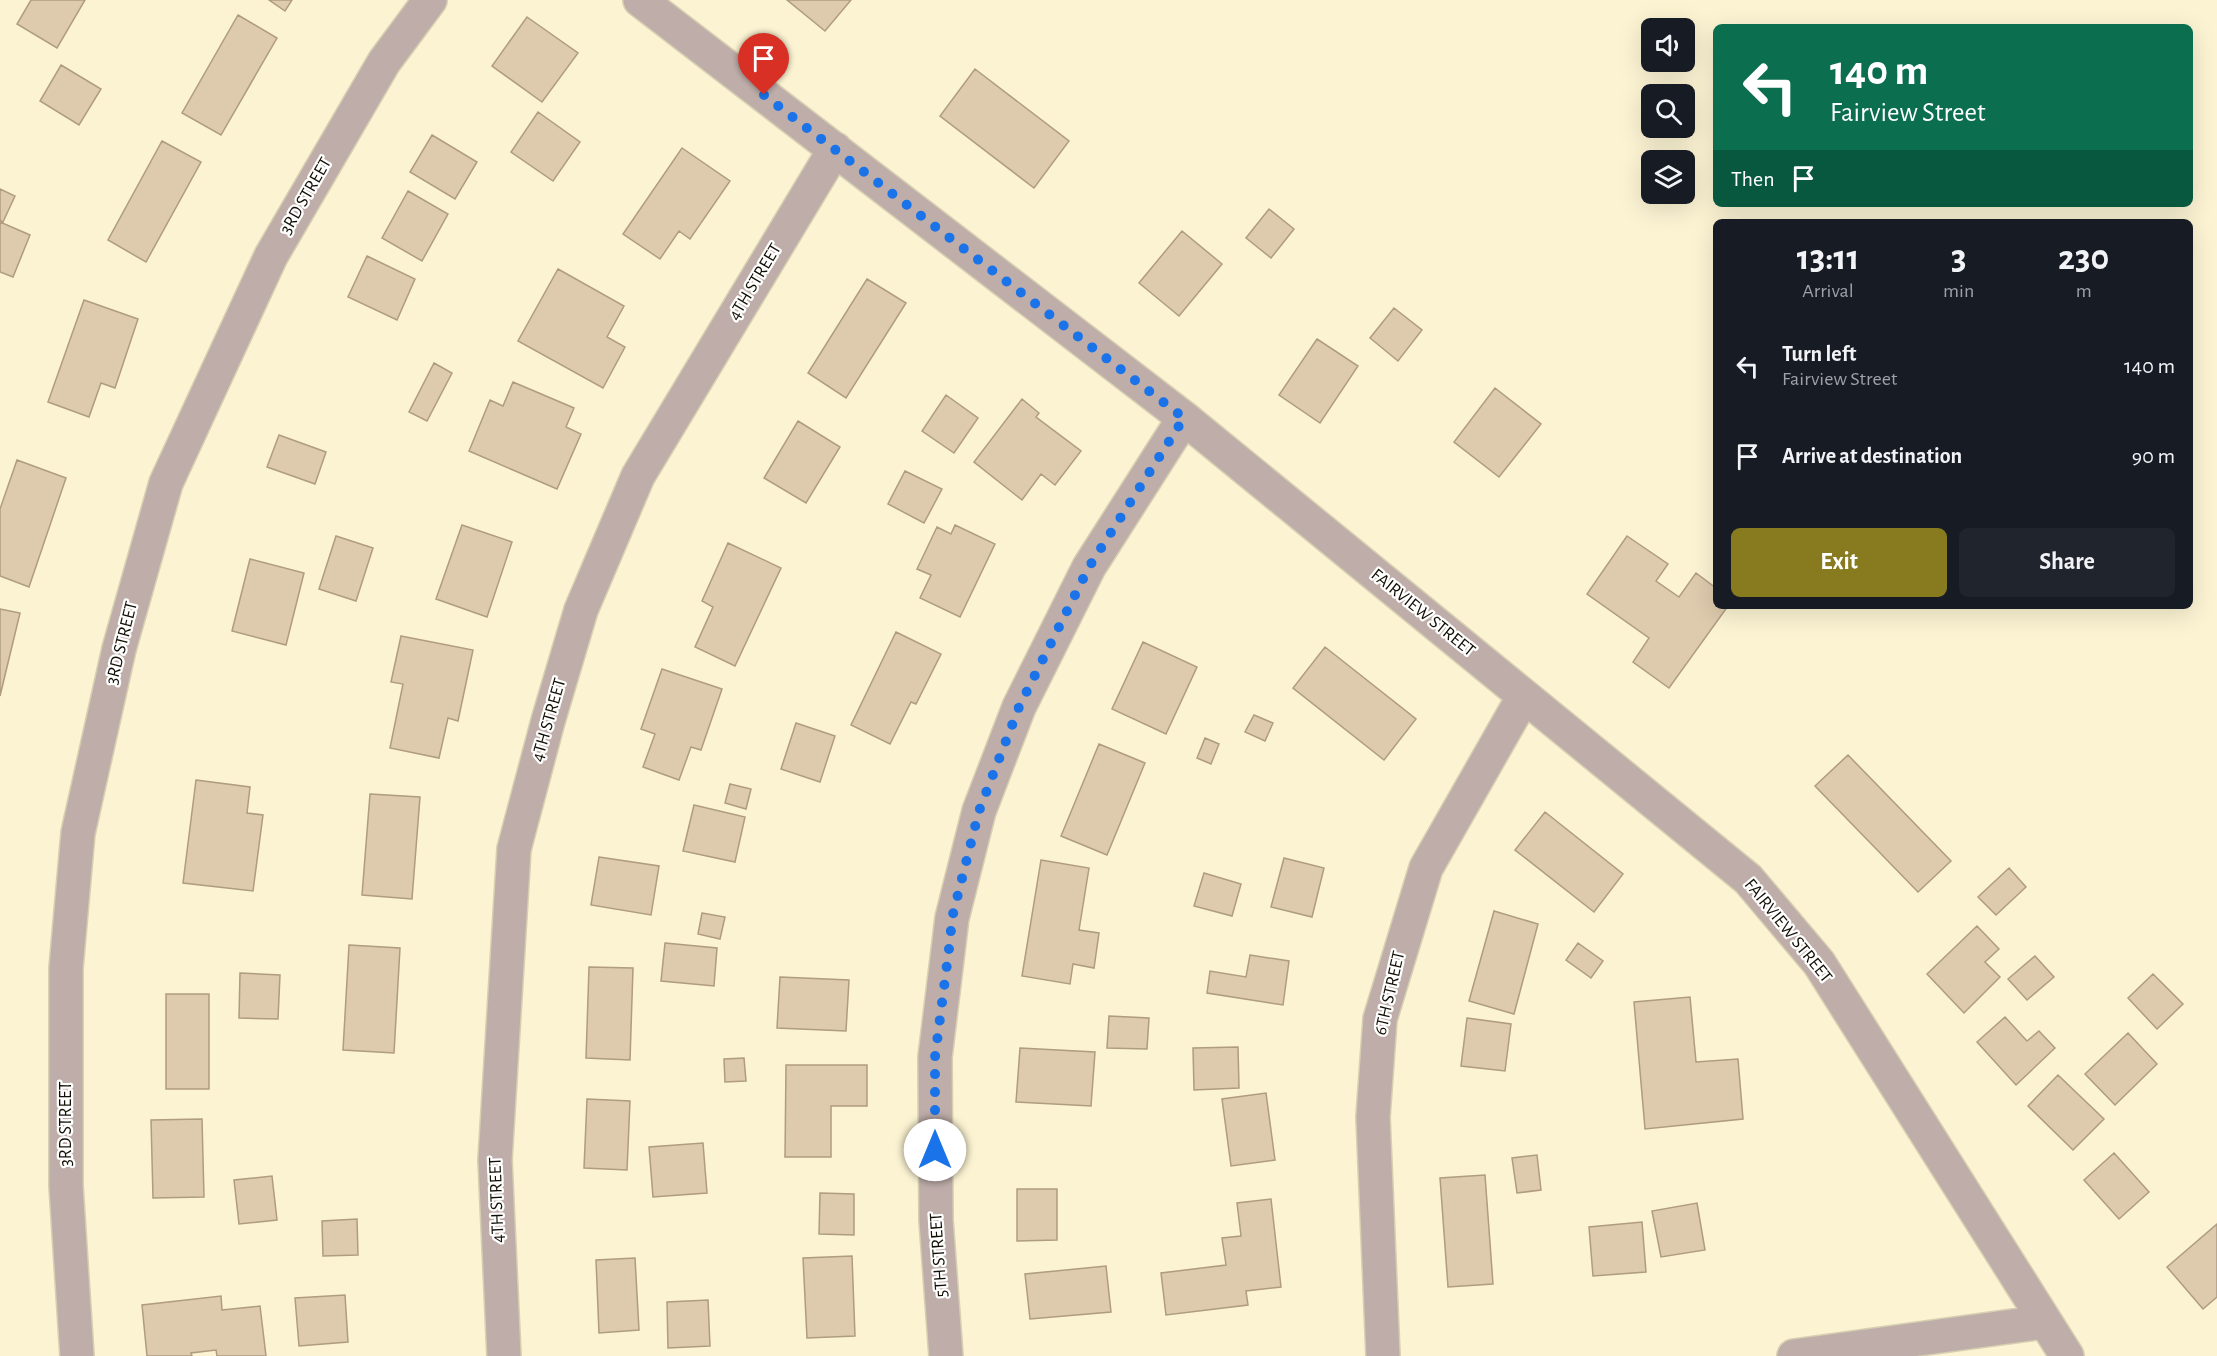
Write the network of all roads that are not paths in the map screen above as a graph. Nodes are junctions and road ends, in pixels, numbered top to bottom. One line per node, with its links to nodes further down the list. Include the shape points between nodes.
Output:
1 (430, 0): 7 (street, 3RD STREET, via 384,62 272,256 166,483 119,649 78,833 66,968 66,1186)
2 (640, 0): 3 (street, FAIRVIEW STREET)
3 (835, 149): 4 (street, FAIRVIEW STREET); 8 (street, 4TH STREET, via 638,476 581,610 548,721 514,849 495,1160)
4 (1184, 418): 5 (street, FAIRVIEW STREET); 9 (street, 5TH STREET, via 1089,567 1019,707 979,811 952,918 935,1057 936,1220)
5 (1524, 696): 6 (street, FAIRVIEW STREET, via 1748,879 1812,955); 10 (street, 6TH STREET, via 1426,868 1380,1019 1373,1117)
6 (2043, 1322): 11 (street); 12 (street, FAIRVIEW STREET)
7 (77, 1356)
8 (504, 1356)
9 (946, 1356)
10 (1383, 1356)
11 (1809, 1356)
12 (2067, 1356)

